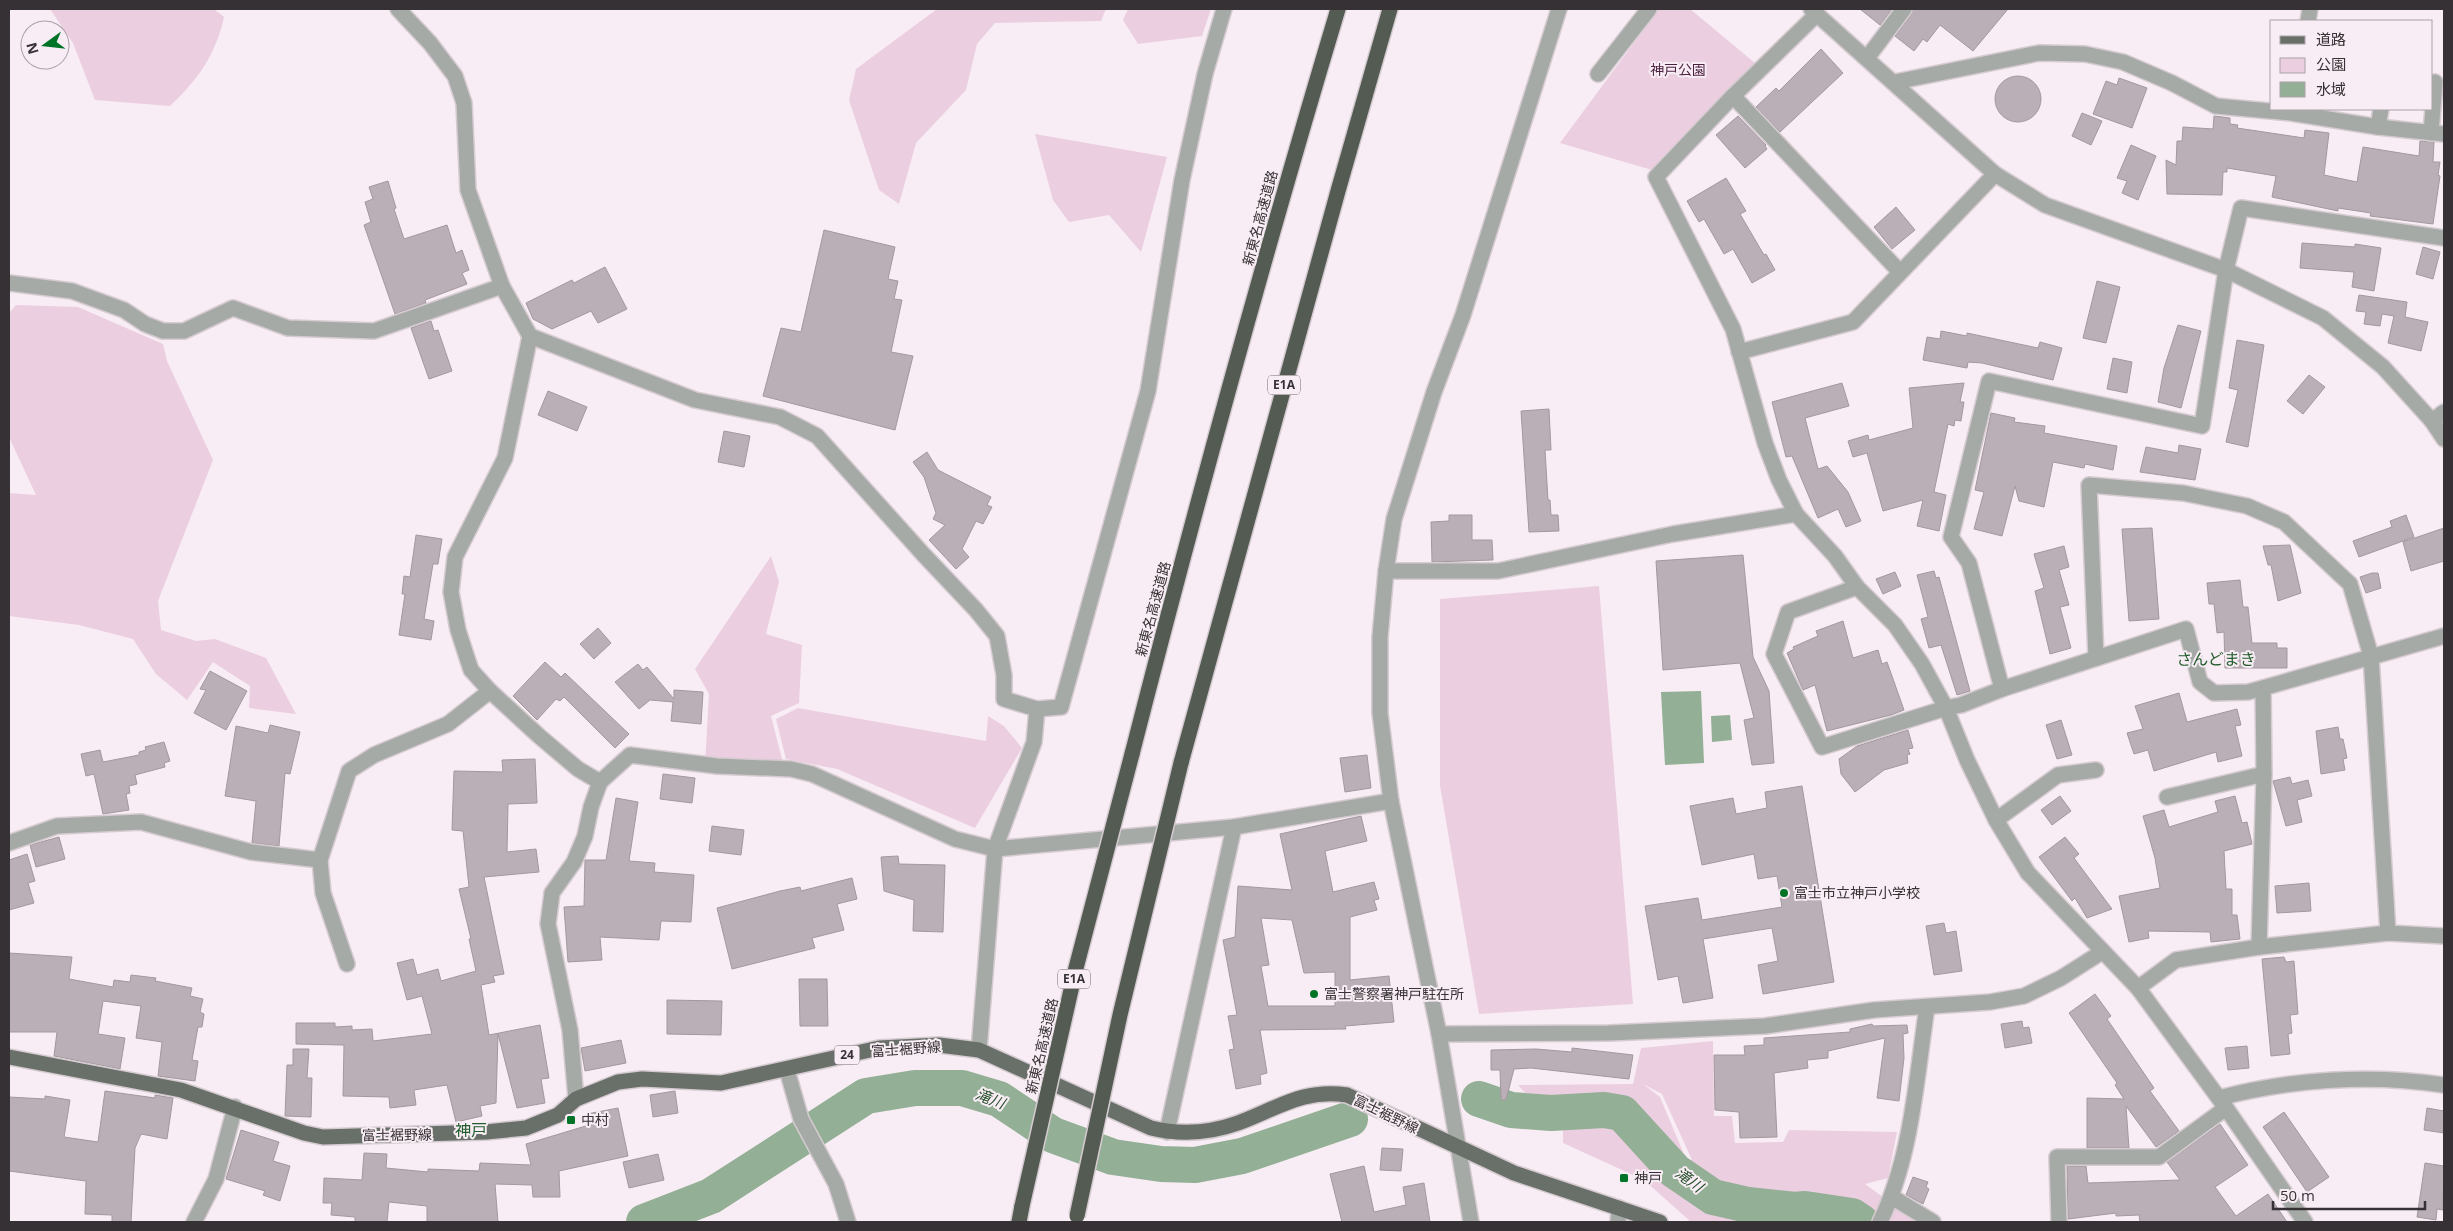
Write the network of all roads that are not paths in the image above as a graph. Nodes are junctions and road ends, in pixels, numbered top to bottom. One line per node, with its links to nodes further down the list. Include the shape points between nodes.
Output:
1 (398, 9): 25 (street, via 455,76 464,104 468,190)
2 (1224, 9): 41 (street, via 1205,74 1182,180 1148,391 1061,707)
3 (1338, 9): 74 (highway, 新東名高速道路 / E1A, bridge, via 1276,219 1169,608 1076,968)
4 (1390, 9): 71 (highway, E1A, bridge, via 1181,763 1120,1015)
5 (1559, 9): 32 (street, via 1463,315 1412,460 1394,519)
6 (1648, 9): 10 (street)
7 (1904, 9): 9 (street)
8 (1814, 11): 9 (street); 13 (street)
9 (1867, 58): 11 (street)
10 (1598, 74)
11 (1895, 82): 14 (street, via 2040,53 2085,54 2123,62 2216,106); 20 (street)
12 (2435, 82): 19 (street)
13 (1733, 96): 23 (street); 27 (street, via 1656,177 1733,329)
14 (2270, 110)
15 (2277, 110): 17 (street)
16 (2380, 110): 18 (street)
17 (2292, 111): 18 (street)
18 (2378, 127): 19 (street)
19 (2438, 134)
20 (1995, 174): 22 (street, via 2045,205); 23 (street)
21 (2444, 238): 22 (street, via 2241,208)
22 (2226, 270): 29 (street, via 2323,318 2383,367); 38 (street, via 2202,426 1989,381 1951,537 1969,563)
23 (1900, 272): 27 (street, via 1853,322)
24 (9, 283): 25 (street, via 72,291 124,310 145,324 164,331 184,331 233,308 288,328 374,331)
25 (502, 286): 26 (street)
26 (530, 336): 39 (street, via 505,458 455,557 451,592 458,630 472,670); 41 (street, via 695,400 780,417 817,436 997,636 1004,676 1004,699)
27 (1739, 352): 31 (street, via 1779,480)
28 (2444, 412): 29 (street)
29 (2432, 421): 30 (street)
30 (2444, 439)
31 (1796, 514): 32 (street, via 1673,534 1498,571); 33 (street, via 1835,556)
32 (1386, 571): 46 (street, via 1380,637 1380,713)
33 (1857, 587): 40 (street, via 1895,625 1922,664); 40 (street, via 1788,612 1774,654 1822,747)
34 (2444, 636): 35 (street)
35 (2371, 656): 36 (street, via 2350,584 2284,522 2247,506 2183,493 2089,485); 37 (street); 52 (street)
36 (2096, 657): 37 (street, via 2186,629 2200,682 2214,693); 38 (street)
37 (2263, 688): 43 (street)
38 (2002, 689): 40 (street)
39 (490, 690): 44 (street, via 578,769); 51 (street, via 448,724 374,755 349,770)
40 (1946, 708): 47 (street)
41 (1037, 709): 50 (street, via 1034,742)
42 (2096, 770): 47 (street, via 2058,775)
43 (2264, 774): 45 (street); 54 (street)
44 (600, 782): 50 (street, via 630,755 717,766 791,769 812,774 955,839); 64 (street, via 574,862 552,893 548,924 570,1030)
45 (2167, 798)
46 (1391, 801): 48 (street); 59 (street)
47 (1996, 820): 55 (street, via 2028,873)
48 (1234, 827): 50 (street); 67 (street)
49 (9, 843): 51 (street, via 57,826 142,822 251,852)
50 (995, 849): 60 (street)
51 (320, 860): 56 (street, via 323,893)
52 (2388, 933): 53 (street); 54 (street)
53 (2444, 936)
54 (2258, 946): 57 (street, via 2176,960)
55 (2102, 952): 57 (street); 58 (street, via 2061,978 2024,996)
56 (347, 964)
57 (2138, 988): 65 (street)
58 (1927, 1007): 59 (street, via 1874,1010 1765,1026 1609,1033); 69 (street, via 1905,1154)
59 (1439, 1034): 68 (street)
60 (979, 1050): 62 (main road, 富士裾野線 / 24, via 939,1045 879,1048); 67 (main road, 富士裾野線 / 24, via 1151,1128)
61 (9, 1057): 66 (main road, 富士裾野線 / 24, via 181,1090)
62 (787, 1070): 64 (main road, 富士裾野線 / 24, via 721,1083 642,1079 618,1082); 73 (street, via 801,1119 836,1184)
63 (2444, 1085): 65 (street, via 2407,1080 2315,1081 2244,1091)
64 (576, 1099): 66 (main road, 富士裾野線 / 24, via 558,1115 526,1128 371,1135 304,1134)
65 (2222, 1103): 79 (street, via 2159,1157 2056,1157); 80 (street)
66 (235, 1107): 72 (street, via 216,1179)
67 (1168, 1132): 68 (main road, 富士裾野線 / 24, via 1206,1132 1237,1124 1301,1096 1329,1092 1347,1095)
68 (1460, 1150): 70 (main road, 富士裾野線 / 24); 75 (street)
69 (1892, 1197): 77 (street); 78 (street)
70 (1619, 1215): 76 (main road, 富士裾野線 / 24)
71 (1076, 1219)
72 (194, 1222)
73 (848, 1222)
74 (1019, 1222)
75 (1471, 1222)
76 (1660, 1222)
77 (1880, 1222)
78 (1933, 1222)
79 (2059, 1222)
80 (2305, 1222)

